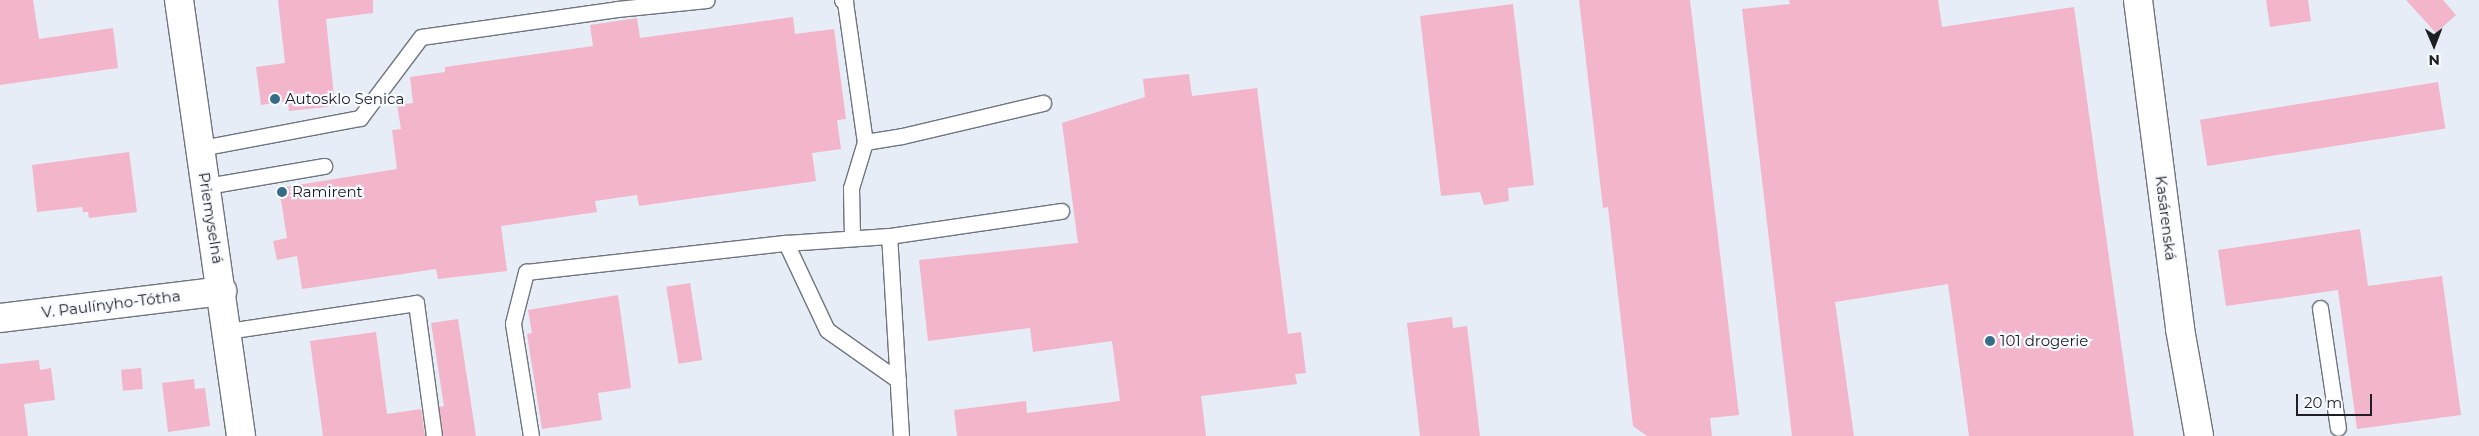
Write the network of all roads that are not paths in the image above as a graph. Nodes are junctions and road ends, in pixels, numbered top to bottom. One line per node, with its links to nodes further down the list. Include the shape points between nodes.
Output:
1 (179, 0): 7 (street, Priemyselná)
2 (707, 0): 7 (lane, via 617,9 420,38 360,118)
3 (842, 0): 6 (lane)
4 (2138, 0): 24 (street, Kasárenská, via 2180,329)
5 (1043, 103): 6 (lane)
6 (865, 142): 12 (lane, via 851,188)
7 (201, 148): 9 (street, Priemyselná)
8 (324, 166): 9 (lane)
9 (207, 186): 14 (street, Priemyselná)
10 (1061, 211): 11 (lane)
11 (889, 236): 12 (lane); 18 (lane)
12 (852, 237): 13 (lane)
13 (786, 242): 18 (lane, via 827,330); 22 (lane, via 526,272 513,323)
14 (222, 291): 16 (street, V. Paulínyho-Tótha); 17 (street, Priemyselná)
15 (2320, 308): 19 (lane)
16 (0, 318)
17 (228, 331): 20 (street, Priemyselná); 21 (lane, via 416,303)
18 (898, 380): 23 (lane)
19 (2338, 428)
20 (241, 436)
21 (434, 436)
22 (531, 436)
23 (902, 436)
24 (2199, 436)

